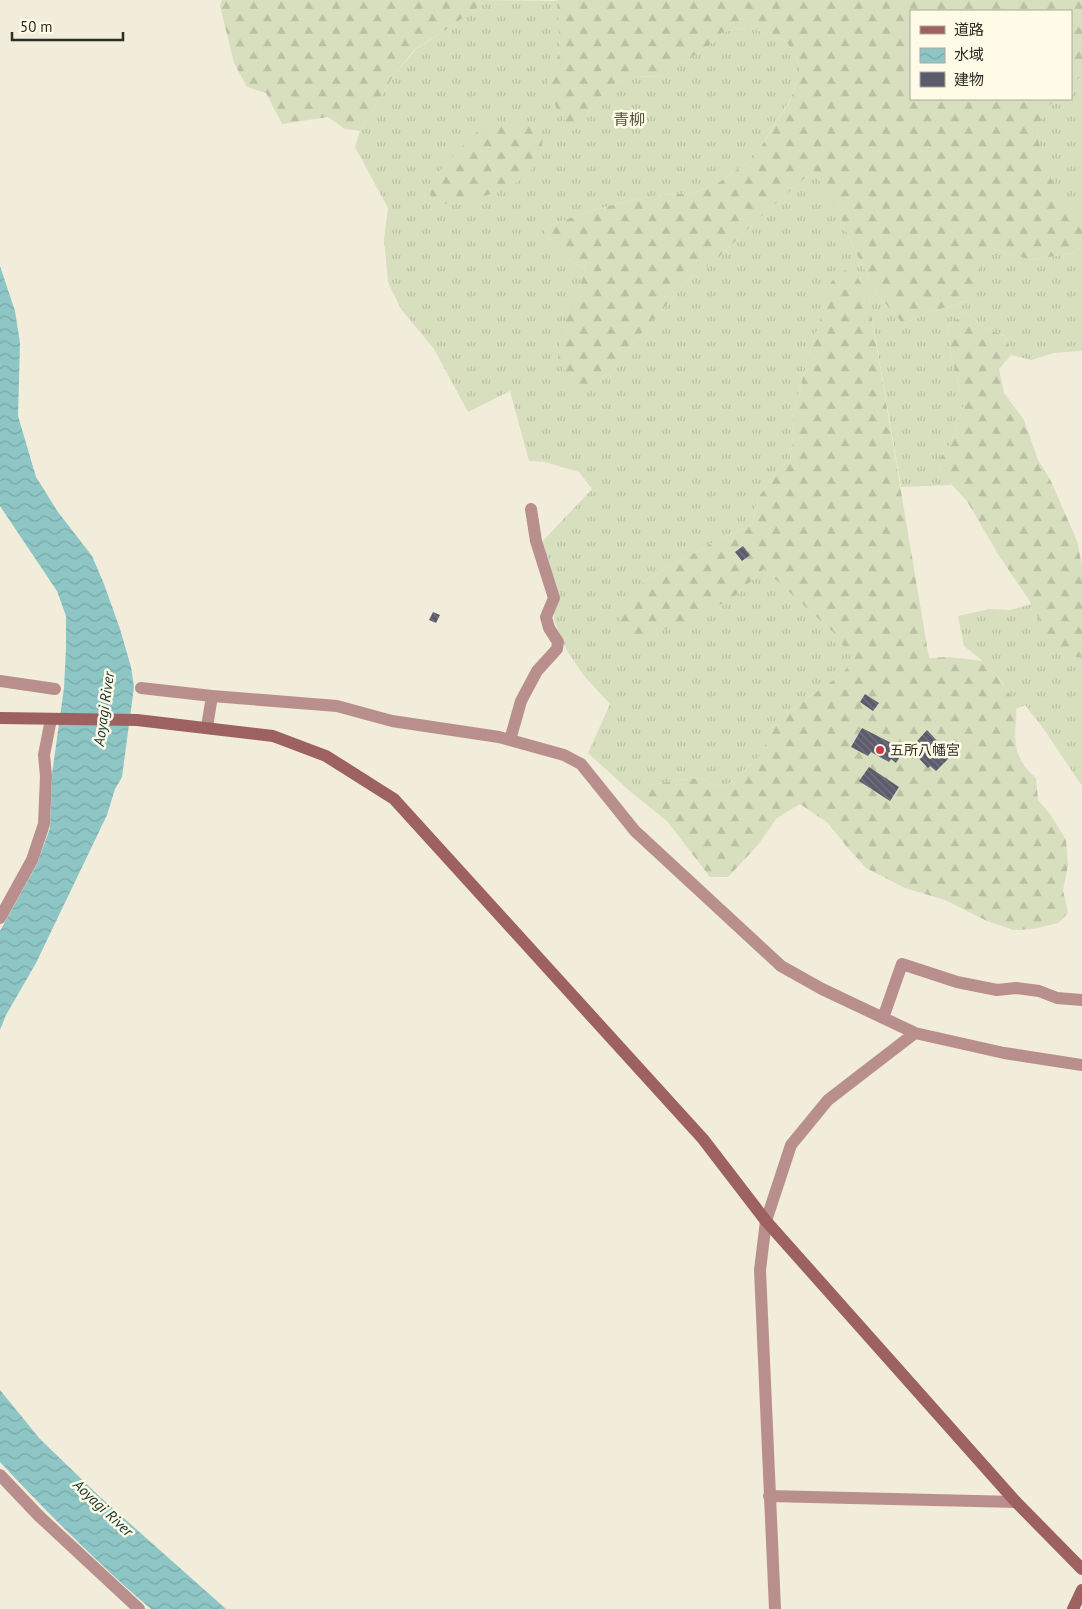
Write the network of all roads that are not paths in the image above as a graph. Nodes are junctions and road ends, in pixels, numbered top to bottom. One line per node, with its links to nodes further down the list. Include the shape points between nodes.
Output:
1 (531, 509): 9 (street, via 536,541 554,598 546,617 558,649 537,671 521,701)
2 (0, 681): 4 (street)
3 (141, 688): 5 (street)
4 (55, 689)
5 (212, 696): 8 (street); 9 (street, via 337,706 392,721)
6 (0, 718): 7 (street)
7 (57, 719): 8 (street, via 125,720); 10 (street, via 44,755 44,824 32,860)
8 (208, 727): 15 (street, via 273,736 326,756 394,799 703,1139)
9 (510, 740): 12 (street, via 564,755 581,764 635,831 781,966)
10 (0, 918)
11 (1082, 1000): 12 (street, via 1016,988 997,990 957,982 902,964)
12 (883, 1018): 13 (street)
13 (915, 1033): 14 (street, via 1004,1053); 15 (street, via 828,1100 790,1146)
14 (1082, 1065)
15 (766, 1220): 17 (street, via 760,1270); 18 (street)
16 (0, 1474): 21 (street, via 39,1516)
17 (769, 1496): 18 (street); 22 (street)
18 (1016, 1502): 19 (street)
19 (1082, 1569)
20 (1082, 1590): 23 (street)
21 (139, 1609)
22 (775, 1609)
23 (1073, 1609)

